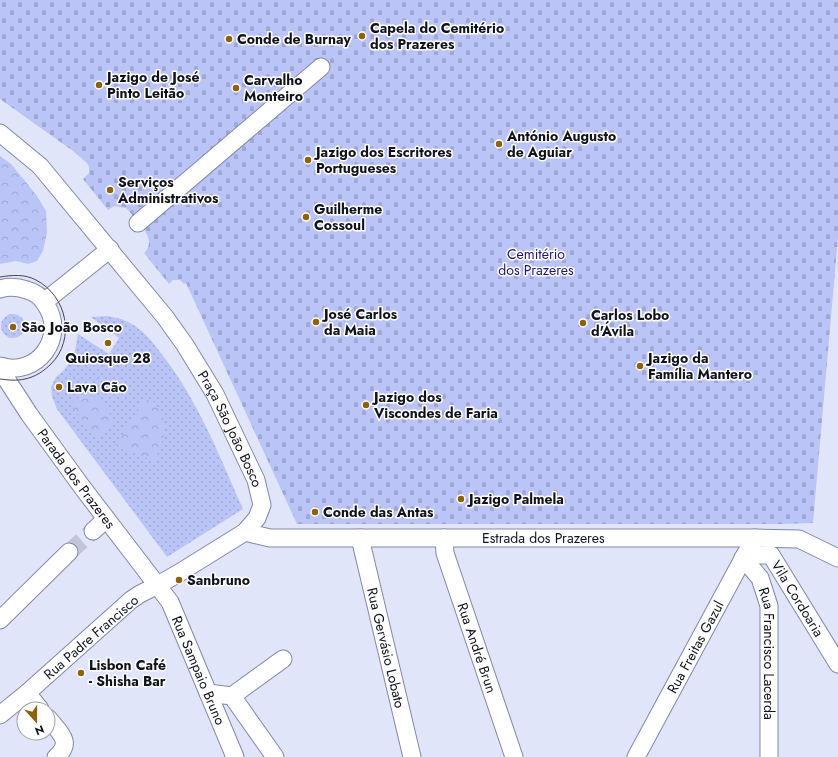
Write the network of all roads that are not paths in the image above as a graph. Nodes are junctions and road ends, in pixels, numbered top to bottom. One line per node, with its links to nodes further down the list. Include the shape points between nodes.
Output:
1 (321, 67): 3 (street)
2 (0, 133): 4 (street, Praça São João Bosco, via 40,166)
3 (138, 223)
4 (110, 249): 6 (street); 10 (street, Praça São João Bosco, via 175,331 215,394 256,480 261,497 262,505 257,518)
5 (0, 289): 6 (street, via 22,288 34,293)
6 (44, 302): 7 (street, via 54,327 50,345 45,353 31,364 22,367)
7 (2, 367): 8 (street, Parada dos Prazeres, via 7,380 29,414)
8 (106, 520): 9 (street); 17 (street, Parada dos Prazeres)
9 (93, 531)
10 (245, 532): 11 (street, Estrada dos Prazeres, via 270,538); 17 (street, Praça São João Bosco)
11 (360, 538): 12 (street, Estrada dos Prazeres); 30 (street, Rua Gervásio Lobato)
12 (444, 538): 13 (street, Estrada dos Prazeres); 31 (street, Rua André Brun, via 445,553)
13 (755, 538): 15 (street, Rua Freitas Gazul); 16 (street, Estrada dos Prazeres, via 798,539)
14 (69, 552): 18 (street)
15 (744, 556): 20 (street, Vila Cordoaria, via 770,555); 32 (street, Rua Freitas Gazul); 33 (street, Rua Francisco Lacerda, via 760,578 769,606)
16 (838, 558)
17 (158, 586): 21 (street, Rua Padre Francisco, via 131,600); 22 (street, Rua Sampaio Bruno, via 170,602)
18 (0, 620)
19 (283, 659): 23 (street)
20 (838, 664)
21 (27, 693): 24 (street); 25 (street, Rua Padre Francisco)
22 (208, 693): 23 (street); 28 (street, Rua Sampaio Bruno)
23 (232, 696): 29 (street)
24 (34, 701)
25 (0, 715)
26 (56, 728): 27 (street, via 65,741 64,749)
27 (56, 757)
28 (235, 757)
29 (275, 757)
30 (412, 757)
31 (514, 757)
32 (636, 757)
33 (769, 757)

